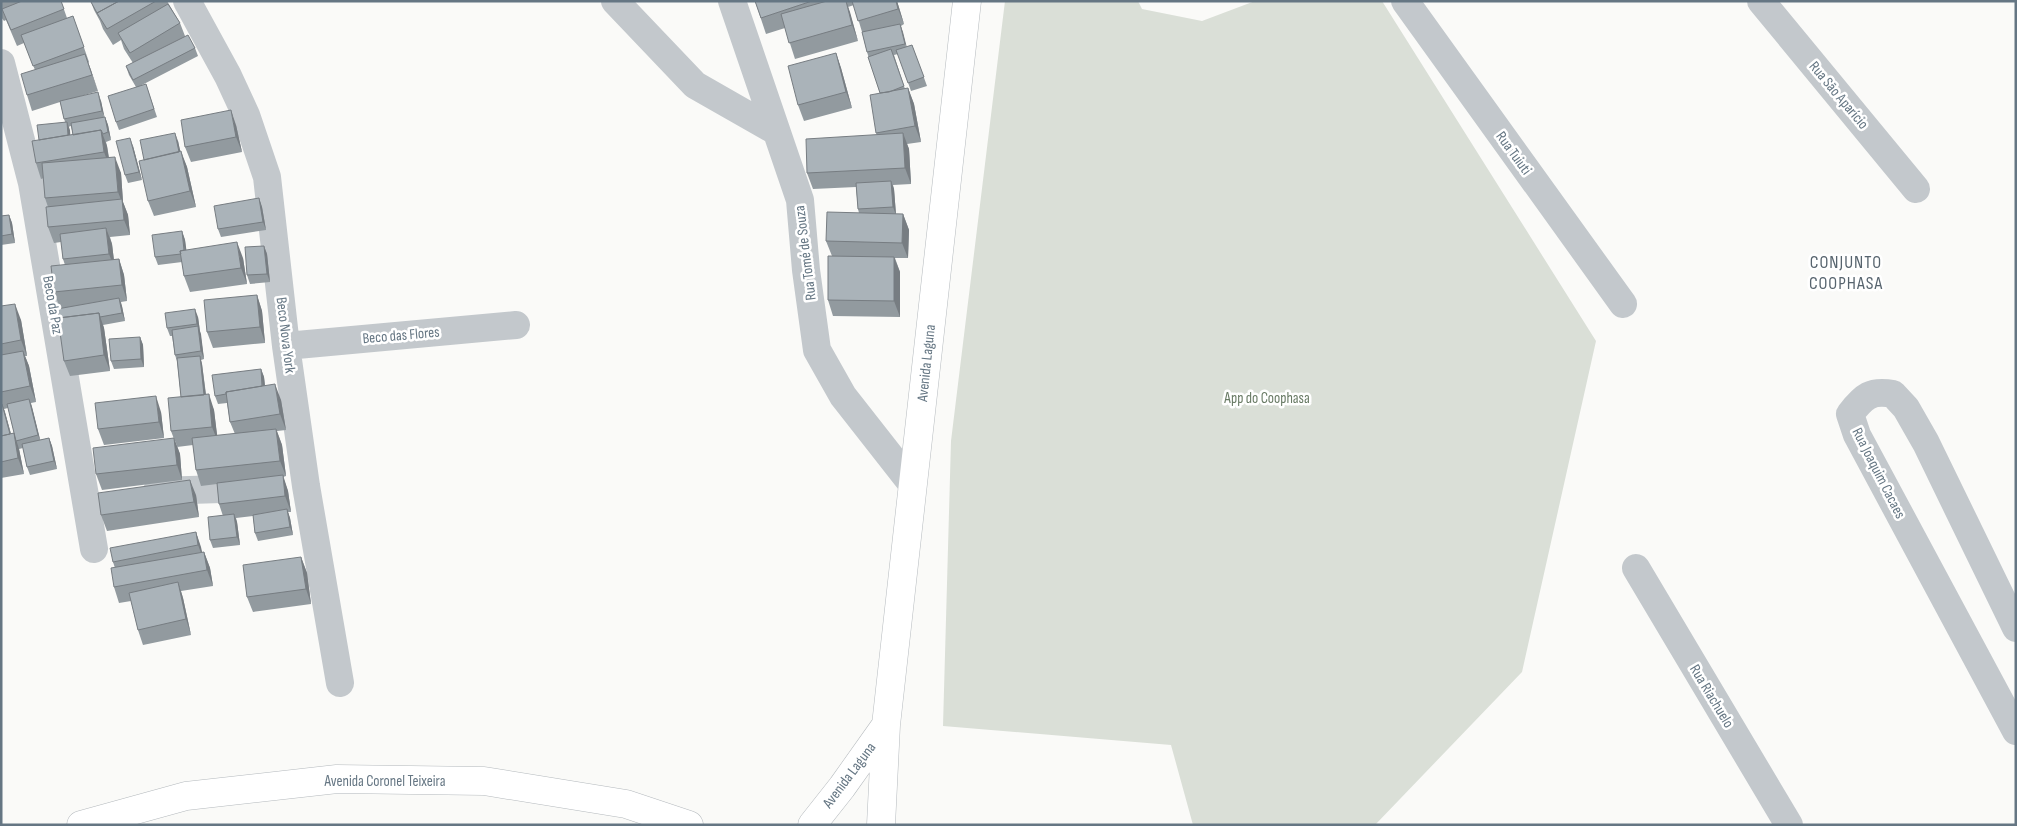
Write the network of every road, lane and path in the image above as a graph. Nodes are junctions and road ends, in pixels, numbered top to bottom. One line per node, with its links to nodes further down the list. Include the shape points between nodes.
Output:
1 (187, 1): 12 (street, Beco Nova York, via 239,99 267,177)
2 (614, 1): 8 (street, via 694,85)
3 (732, 1): 8 (street, Rua Tomé de Souza)
4 (967, 1): 13 (main road, Avenida Laguna)
5 (1406, 1): 10 (street, Rua Tuiuti)
6 (1761, 1): 9 (street, Rua São Aparício)
7 (1, 63): 15 (street, Beco da Paz, via 32,183)
8 (774, 130): 13 (street, Rua Tomé de Souza, via 800,200 817,350 843,396)
9 (1916, 189)
10 (1623, 304)
11 (516, 325): 12 (street, Beco das Flores)
12 (286, 346): 14 (street, Beco Nova York)
13 (912, 484): 20 (main road, Avenida Laguna)
14 (306, 486): 15 (street); 19 (street, Beco Nova York)
15 (86, 493): 16 (street, Beco da Paz)
16 (94, 549)
17 (1636, 568): 26 (street, Rua Riachuelo)
18 (2016, 628): 21 (street, Rua Joaquim Cacaes, via 1906,408 1893,394 1877,391 1860,401 1850,414 1857,435)
19 (340, 683)
20 (886, 725): 24 (main road, Avenida Laguna); 25 (main road, Avenida Laguna)
21 (2016, 731)
22 (82, 825): 23 (main road, Avenida Coronel Teixeira, via 186,796 337,779 484,781 626,804)
23 (688, 825)
24 (812, 825)
25 (881, 825)
26 (1789, 825)

